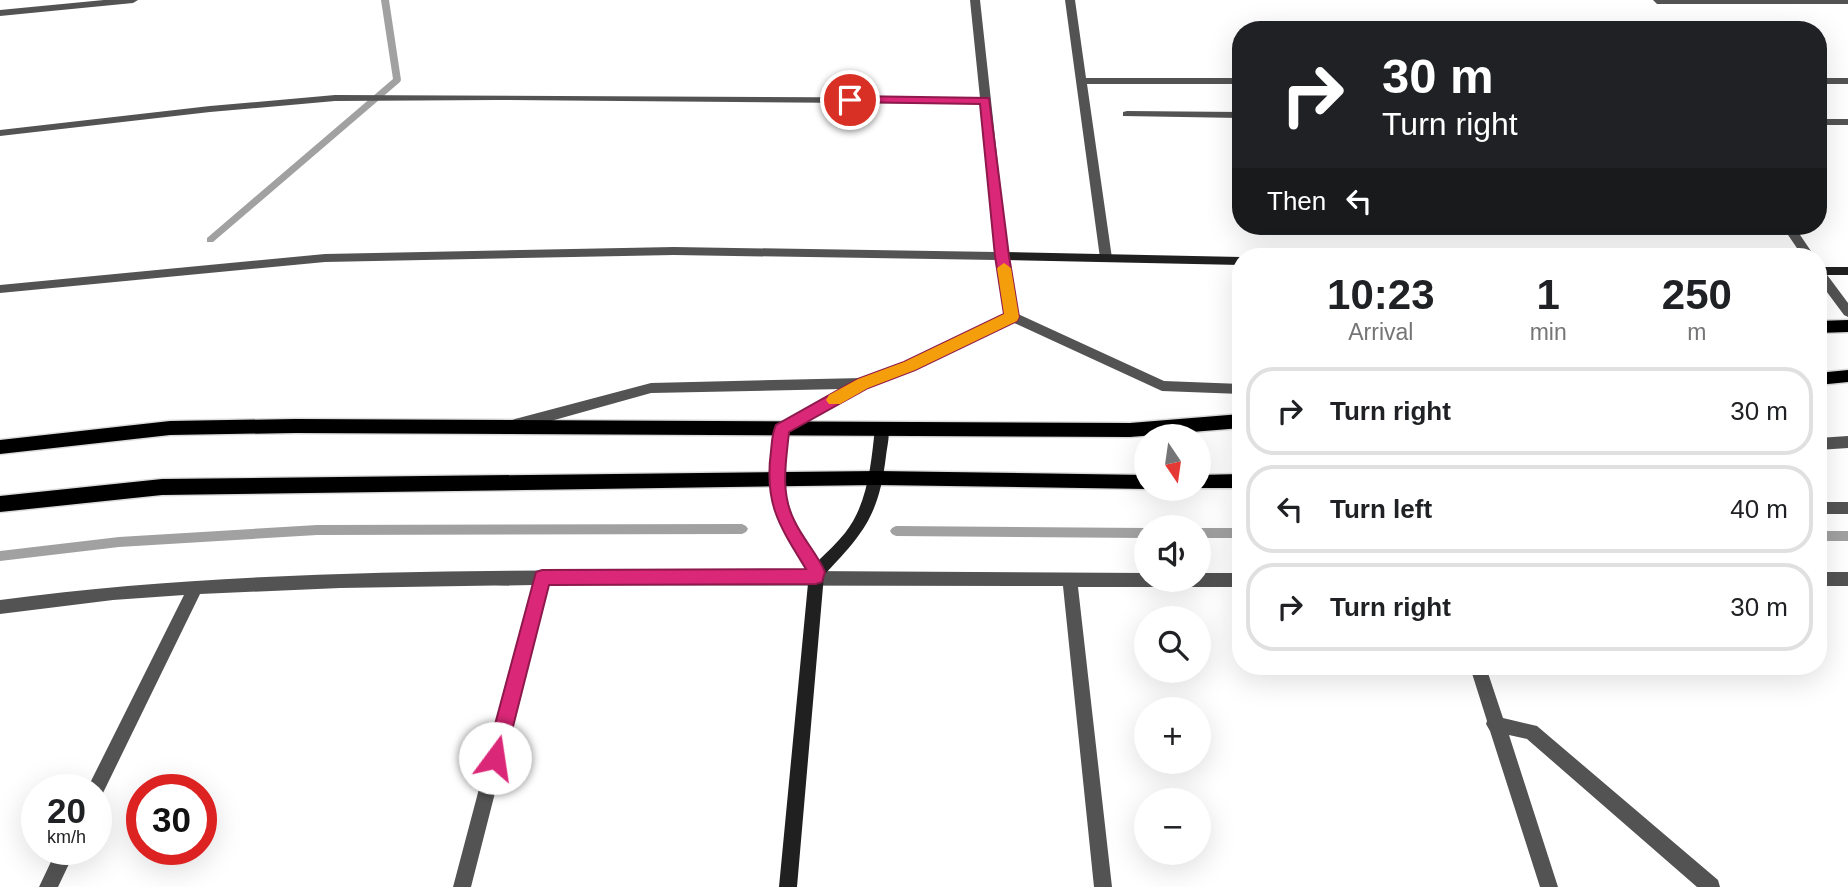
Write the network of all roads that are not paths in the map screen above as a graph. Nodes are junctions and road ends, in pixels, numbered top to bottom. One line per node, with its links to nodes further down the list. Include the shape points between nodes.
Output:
1 (133, 0): 6 (street)
2 (975, 0): 11 (street)
3 (1070, 0): 7 (street)
4 (1657, 1): 5 (street)
5 (1848, 1)
6 (0, 13)
7 (1081, 81): 8 (street); 18 (street)
8 (1232, 81)
9 (1827, 81): 10 (street)
10 (1848, 81)
11 (985, 101): 16 (street, via 335,98); 17 (street)
12 (1127, 114): 13 (street)
13 (1232, 115)
14 (1827, 122): 15 (street)
15 (1848, 122)
16 (0, 132)
17 (1002, 256): 18 (main road); 23 (street, via 674,251 325,258); 25 (street)
18 (1106, 258): 19 (main road)
19 (1232, 261)
20 (1827, 271): 21 (main road)
21 (1848, 271)
22 (1827, 283): 24 (street)
23 (0, 289)
24 (1848, 312)
25 (1012, 317): 30 (street); 31 (street, via 1162,386)
26 (1848, 326): 27 (main road)
27 (1827, 327)
28 (1848, 376): 29 (main road)
29 (1827, 378)
30 (863, 383): 33 (street, via 652,388); 35 (street)
31 (1232, 389)
32 (1232, 422): 34 (main road, via 1130,430)
33 (507, 427): 35 (main road); 38 (main road, via 170,428)
34 (882, 428): 35 (main road); 39 (main road)
35 (781, 429): 40 (main road)
36 (1848, 442): 37 (street)
37 (1827, 443)
38 (0, 447)
39 (877, 478): 40 (main road); 42 (main road); 47 (main road, via 859,524)
40 (776, 479): 44 (main road, via 162,486); 47 (main road, via 785,520)
41 (1232, 481): 43 (main road)
42 (1134, 482)
43 (1211, 482)
44 (0, 504)
45 (1827, 508): 46 (street)
46 (1848, 508)
47 (816, 574): 48 (street); 52 (street); 61 (main road)
48 (542, 578): 53 (street); 60 (street)
49 (1827, 579): 50 (street)
50 (1848, 579)
51 (1232, 580): 52 (street)
52 (1070, 581): 62 (street)
53 (197, 586): 54 (street); 57 (street)
54 (0, 607)
55 (1480, 675): 56 (street)
56 (1494, 724): 63 (street); 64 (street, via 1531,732)
57 (103, 774)
58 (59, 865): 59 (street)
59 (48, 887)
60 (462, 887)
61 (788, 887)
62 (1103, 887)
63 (1549, 887)
64 (1711, 887)

